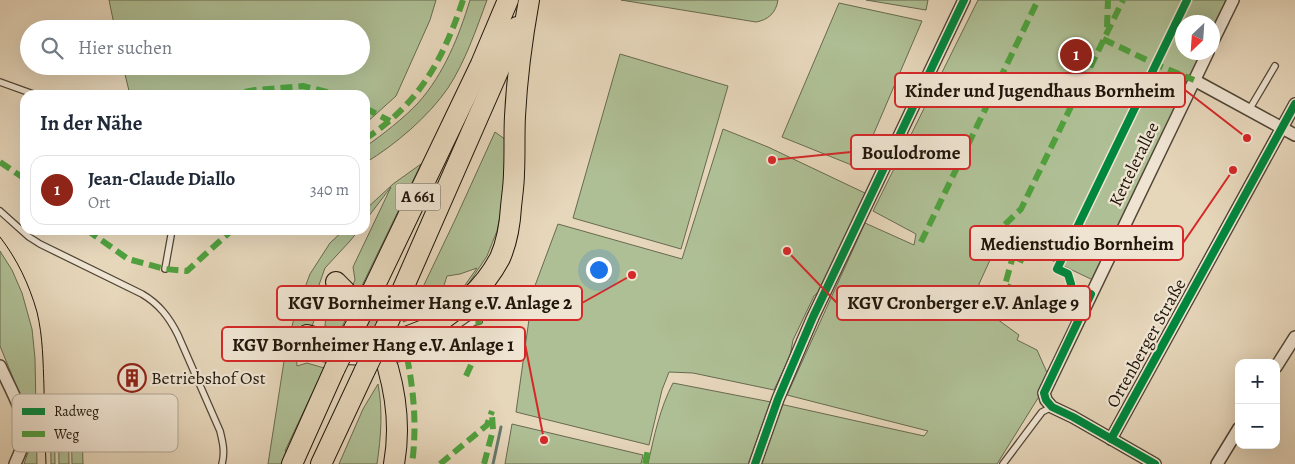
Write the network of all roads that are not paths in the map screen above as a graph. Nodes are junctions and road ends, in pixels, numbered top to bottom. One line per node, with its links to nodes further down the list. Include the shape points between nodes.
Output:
1 (508, 0): 34 (highway, A 661, bridge, via 481,64)
2 (528, 0): 21 (highway, via 518,78 510,215 500,257 490,275 452,313 403,338 361,345); 35 (highway, A 661, bridge, via 387,325)
3 (964, 0): 37 (street, via 813,317)
4 (1233, 0): 5 (street)
5 (1220, 26)
6 (1204, 60): 8 (street, Kettelerallee)
7 (1275, 66): 12 (lane)
8 (1194, 80): 12 (street); 28 (street, Kettelerallee, via 1051,377 1044,393)
9 (0, 82): 10 (lane)
10 (22, 90)
11 (1295, 104): 13 (street, Ortenberger Straße)
12 (1249, 110): 13 (street)
13 (1282, 128): 14 (street); 30 (street, Ortenberger Straße)
14 (1295, 135)
15 (0, 211): 16 (lane)
16 (20, 229)
17 (27, 235): 33 (lane, via 148,298 165,312 220,431)
18 (171, 235): 19 (lane)
19 (165, 269)
20 (479, 321): 23 (lane, via 417,355 364,362)
21 (307, 335)
22 (1295, 337): 24 (street)
23 (310, 356)
24 (1280, 361)
25 (0, 366): 27 (street)
26 (388, 368): 36 (highway, via 397,419)
27 (12, 394)
28 (1049, 403): 30 (street); 38 (lane)
29 (1235, 434): 40 (street)
30 (1111, 439): 39 (street)
31 (20, 452): 32 (street)
32 (15, 464)
33 (222, 464)
34 (292, 464)
35 (321, 464)
36 (394, 464)
37 (754, 464)
38 (1003, 464)
39 (1155, 464)
40 (1216, 464)

